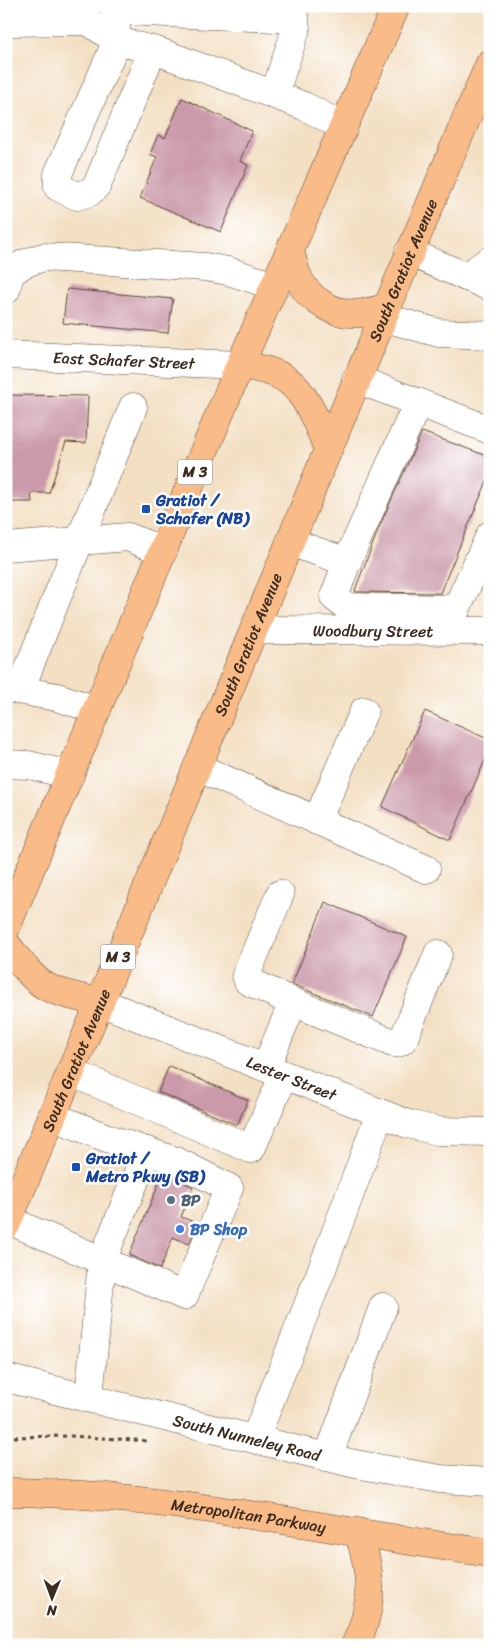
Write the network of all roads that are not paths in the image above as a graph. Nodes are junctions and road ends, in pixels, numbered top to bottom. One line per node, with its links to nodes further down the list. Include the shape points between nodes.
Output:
1 (396, 6): 8 (main road, M 3)
2 (88, 13): 3 (street); 4 (street)
3 (6, 22)
4 (117, 41): 5 (street); 5 (street, via 58,174 58,187 77,196 90,192 97,185 148,61); 7 (street, via 115,16 124,11 294,19 296,29)
5 (157, 50): 7 (street)
6 (490, 63): 10 (main road, South Gratiot Avenue / M 3)
7 (274, 95): 8 (street)
8 (344, 127): 9 (main road, M 3)
9 (290, 250): 13 (main road, M 3); 15 (main road, via 296,274 308,292 324,306 341,313)
10 (409, 252): 12 (street); 15 (main road, South Gratiot Avenue / M 3)
11 (490, 260): 12 (street)
12 (478, 282)
13 (274, 286): 14 (street, via 205,267 43,257 23,264 10,274); 18 (main road, M 3)
14 (6, 290)
15 (384, 312): 16 (street, via 440,333); 19 (main road, South Gratiot Avenue / M 3)
16 (490, 335)
17 (6, 356): 18 (street, East Schafer Street)
18 (240, 365): 23 (main road, via 268,370 288,380 302,396); 28 (main road, M 3)
19 (356, 379): 20 (street); 23 (main road, South Gratiot Avenue / M 3)
20 (418, 402): 22 (street); 29 (street)
21 (133, 407): 25 (street)
22 (490, 430)
23 (328, 449): 26 (main road, South Gratiot Avenue / M 3)
24 (490, 535): 31 (street)
25 (80, 541): 27 (street); 28 (street, via 128,537); 34 (street)
26 (290, 542): 29 (street); 32 (main road, South Gratiot Avenue / M 3)
27 (6, 547)
28 (163, 551): 35 (main road, M 3)
29 (347, 562): 30 (street, via 334,597)
30 (345, 618): 31 (street, Woodbury Street); 32 (street, Woodbury Street)
31 (451, 620): 33 (street, Woodbury Street)
32 (255, 630): 38 (main road, South Gratiot Avenue / M 3)
33 (490, 631)
34 (13, 689): 35 (street, via 57,697)
35 (97, 710): 39 (main road, M 3)
36 (364, 711): 40 (street)
37 (6, 764): 39 (street, via 29,765)
38 (197, 767): 40 (street); 46 (main road, South Gratiot Avenue / M 3)
39 (70, 775): 43 (main road, M 3)
40 (318, 821): 41 (street)
41 (426, 869)
42 (280, 894): 47 (street, via 246,975 252,984)
43 (6, 928)
44 (6, 944): 46 (main road, via 45,986)
45 (438, 954): 47 (street, via 398,1043)
46 (100, 1002): 48 (street, Lester Street); 49 (main road, South Gratiot Avenue / M 3)
47 (293, 1002): 48 (street)
48 (275, 1071): 49 (street, via 251,1149); 50 (street, Lester Street)
49 (70, 1072): 51 (main road, South Gratiot Avenue / M 3)
50 (380, 1113): 52 (street, Lester Street, via 438,1131); 59 (street)
51 (52, 1116): 53 (street); 54 (main road, South Gratiot Avenue / M 3)
52 (490, 1132)
53 (147, 1152): 55 (street); 55 (street, via 176,1161 229,1188 184,1296)
54 (7, 1223): 55 (street)
55 (102, 1261): 58 (street)
56 (383, 1307): 60 (street)
57 (6, 1378): 58 (street, South Nunneley Road)
58 (89, 1398): 59 (street, South Nunneley Road)
59 (255, 1439): 60 (street, South Nunneley Road)
60 (328, 1457): 61 (street, South Nunneley Road, via 440,1479)
61 (490, 1482)
62 (6, 1492): 63 (main road, Metropolitan Parkway, via 168,1503)
63 (358, 1532): 64 (main road, Metropolitan Parkway); 65 (main road, via 368,1565 370,1594 365,1624)
64 (490, 1553)
65 (355, 1645)

